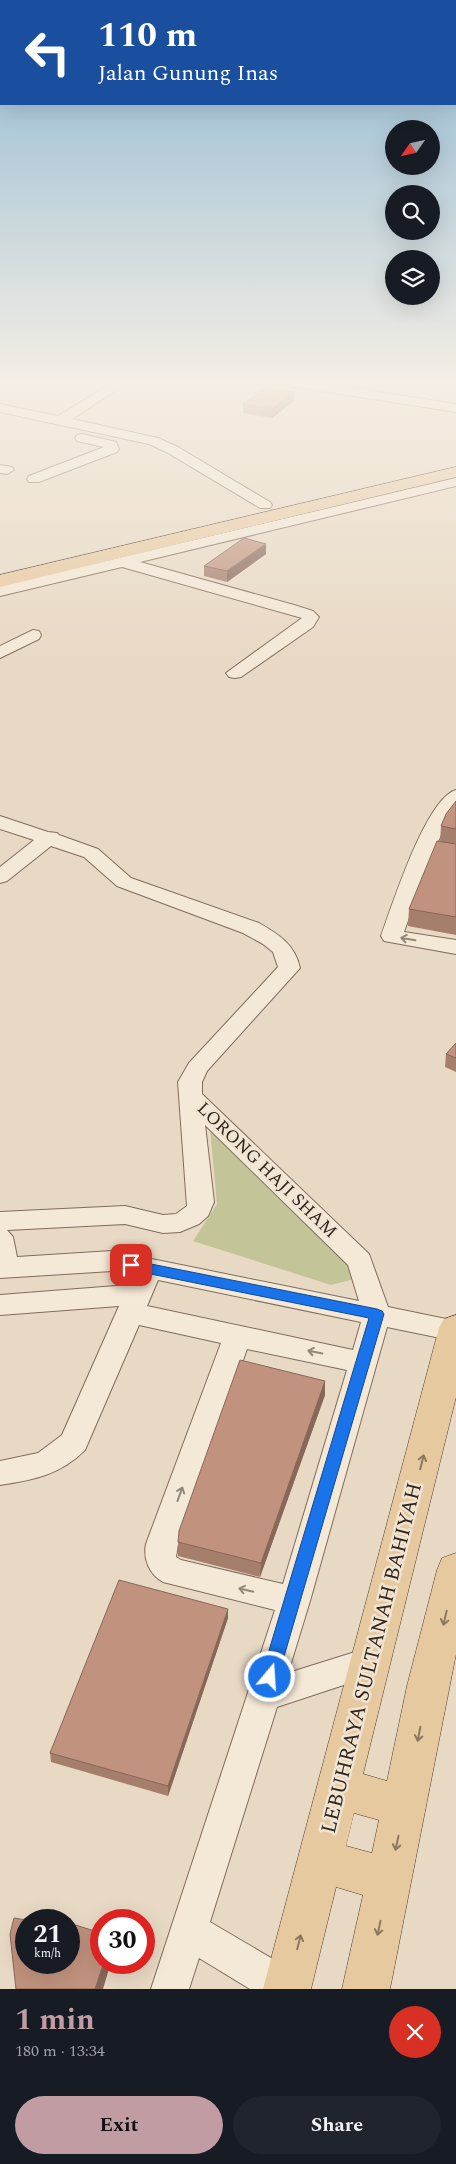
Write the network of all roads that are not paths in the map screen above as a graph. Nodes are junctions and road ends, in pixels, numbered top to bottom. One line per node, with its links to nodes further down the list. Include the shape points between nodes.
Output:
1 (45, 475): 5 (street)
2 (215, 475): 7 (street)
3 (393, 475): 7 (main road)
4 (444, 475): 10 (main road)
5 (34, 479)
6 (456, 482): 8 (street)
7 (265, 505): 9 (main road)
8 (123, 562): 11 (street); 14 (street, via 312,617)
9 (0, 569)
10 (0, 581)
11 (0, 592)
12 (33, 635): 13 (street)
13 (0, 653)
14 (235, 673)
15 (456, 796): 19 (street, one-way to 15, via 392,936 433,851 441,813)
16 (1, 823): 17 (street, LORONG HAJI SHAM)
17 (50, 837): 18 (street); 20 (street, LORONG HAJI SHAM, via 97,856 110,872 124,882 251,928 270,938 288,957 289,968 197,1068 190,1082)
18 (0, 877)
19 (456, 947)
20 (190, 1096): 21 (street, via 202,1202 190,1218 180,1223 163,1224 125,1215); 26 (street, LORONG HAJI SHAM, via 360,1261)
21 (0, 1221)
22 (0, 1238): 23 (street)
23 (3, 1268): 24 (street, via 112,1262)
24 (140, 1292): 25 (street); 26 (street); 28 (street); 30 (street, via 74,1442 60,1457 34,1469)
25 (0, 1305)
26 (377, 1314): 27 (street); 29 (street)
27 (456, 1329): 33 (main road, LEBUHRAYA SULTANAH BAHIYAH, one-way to 27)
28 (238, 1336): 29 (street, one-way to 28); 32 (street, one-way to 28, via 174,1572 162,1564 160,1557)
29 (363, 1362): 32 (street)
30 (0, 1473)
31 (456, 1570): 36 (main road, one-way to 36, via 428,1686)
32 (294, 1601): 34 (street)
33 (371, 1662): 34 (street); 35 (main road, LEBUHRAYA SULTANAH BAHIYAH)
34 (264, 1696): 39 (street)
35 (338, 1788): 36 (main road); 37 (main road, LEBUHRAYA SULTANAH BAHIYAH)
36 (405, 1806): 38 (main road, one-way to 38)
37 (320, 1861): 38 (main road); 41 (main road, LEBUHRAYA SULTANAH BAHIYAH, one-way to 37)
38 (389, 1880): 42 (main road, one-way to 42)
39 (189, 1930): 40 (street); 41 (street)
40 (170, 1989)
41 (287, 1989)
42 (366, 1989)

